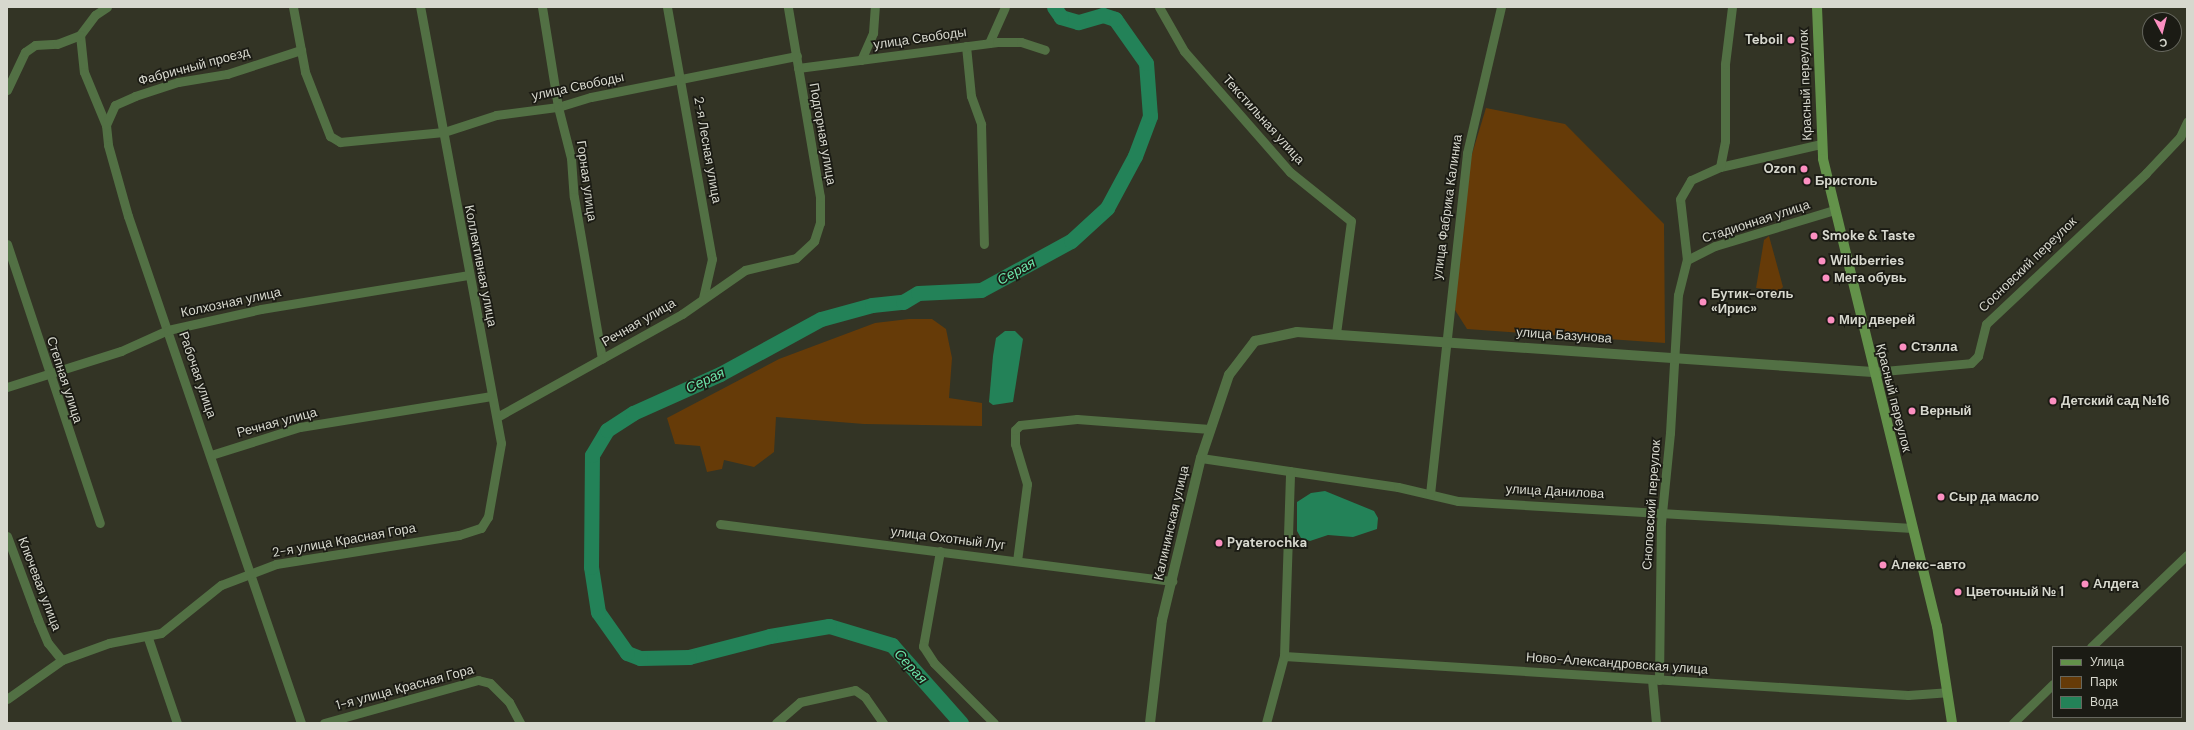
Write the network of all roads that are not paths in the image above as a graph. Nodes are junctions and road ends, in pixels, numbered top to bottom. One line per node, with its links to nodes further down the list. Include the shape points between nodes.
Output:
1 (107, 7): 13 (street, via 95,15)
2 (293, 7): 16 (street)
3 (420, 7): 26 (street, Коллективная улица)
4 (542, 7): 23 (street, Горная улица)
5 (667, 7): 21 (street, 2-я Лесная улица)
6 (788, 7): 18 (street, Подгорная улица)
7 (875, 7): 19 (street, via 874,33)
8 (1005, 7): 14 (street, via 1004,18)
9 (1159, 7): 37 (street, Текстильная улица, via 1184,51 1290,172 1351,221)
10 (1501, 7): 39 (street, улица Фабрика Калиниа, via 1467,153)
11 (1732, 7): 28 (street, via 1725,64 1725,141)
12 (1817, 7): 27 (main road, Красный переулок)
13 (80, 35): 22 (street, via 57,44 35,45 25,52); 25 (street, Рабочая улица, via 84,72)
14 (989, 43): 15 (street, улица Свободы); 17 (street, улица Свободы, via 1021,42)
15 (966, 46): 19 (street, улица Свободы); 31 (street, via 971,96 981,124)
16 (301, 50): 25 (street, Фабричный проезд, via 227,74 178,82 135,96 115,105); 26 (street, улица Свободы, via 305,72 330,136 340,142)
17 (1045, 50)
18 (797, 56): 20 (street, Подгорная улица); 21 (street, улица Свободы)
19 (861, 60): 20 (street, улица Свободы)
20 (798, 68): 32 (street, Подгорная улица, via 820,197 820,223 814,242)
21 (681, 78): 23 (street, улица Свободы); 35 (street, 2-я Лесная улица, via 712,259)
22 (7, 90)
23 (558, 106): 26 (street, улица Свободы, via 496,115); 41 (street, Горная улица, via 571,158 574,197)
24 (2187, 122): 42 (street, Сосновский переулок, via 2180,137 2146,173 1986,324 1978,356 1971,363)
25 (106, 125): 36 (street, Рабочая улица, via 108,145 128,216)
26 (444, 132): 34 (street, Коллективная улица)
27 (1821, 144): 28 (street); 29 (main road, Красный переулок)
28 (1720, 167): 33 (street, via 1691,180 1680,199)
29 (1834, 210): 33 (street, Стадионная улица, via 1715,246); 42 (main road, Красный переулок)
30 (7, 244): 43 (street, Степная улица)
31 (984, 244)
32 (796, 258): 35 (street, Речная улица, via 746,270)
33 (1687, 260): 40 (street, Сноповский переулок, via 1678,295)
34 (469, 275): 36 (street, Колхозная улица, via 261,309); 45 (street, Коллективная улица)
35 (703, 298): 41 (street, Речная улица, via 682,314)
36 (168, 330): 43 (street, Колхозная улица, via 121,351); 48 (street, Рабочая улица)
37 (1336, 334): 38 (street, улица Базунова, via 1297,332); 39 (street, улица Базунова)
38 (1255, 341): 47 (street, Калининская улица, via 1230,375)
39 (1444, 341): 40 (street, улица Базунова); 51 (street, улица Фабрика Калиниа)
40 (1674, 356): 42 (street, улица Базунова); 52 (street, Сноповский переулок)
41 (602, 359): 46 (street, Речная улица)
42 (1873, 372): 56 (main road, Красный переулок)
43 (49, 373): 44 (street, Колхозная улица); 53 (street, Степная улица)
44 (7, 386)
45 (492, 396): 46 (street, Коллективная улица); 48 (street, Речная улица, via 300,427)
46 (497, 417): 55 (street, Коллективная улица, via 501,443 496,480 488,517)
47 (1210, 429): 49 (street, Калининская улица); 60 (street, via 1077,418 1020,425 1015,430 1015,444 1027,484)
48 (211, 455): 61 (street, Рабочая улица)
49 (1201, 458): 50 (street, улица Данилова); 62 (street, Калининская улица)
50 (1290, 471): 51 (street, улица Данилова); 65 (street)
51 (1430, 494): 52 (street, улица Данилова, via 1458,501)
52 (1663, 510): 56 (street, улица Данилова); 67 (street, Сноповский переулок)
53 (100, 523)
54 (720, 524): 58 (street, улица Охотный Луг)
55 (481, 528): 61 (street, 2-я улица Красная Гора, via 459,535 276,564)
56 (1912, 528): 69 (main road, Красный переулок, via 1937,626)
57 (7, 536): 66 (street, Ключевая улица, via 38,620)
58 (940, 551): 60 (street, улица Охотный Луг); 77 (street, via 923,646 934,663)
59 (2186, 558): 64 (street)
60 (1017, 561): 62 (street, улица Охотный Луг)
61 (252, 576): 63 (street, 2-я улица Красная Гора, via 221,585 161,633); 72 (street, Рабочая улица)
62 (1172, 581): 78 (street, Калининская улица, via 1162,620)
63 (148, 638): 66 (street, 2-я улица Красная Гора, via 109,643); 71 (street)
64 (2092, 646)
65 (1284, 656): 67 (street, Ново-Александровская улица); 79 (street)
66 (62, 660): 70 (street, 2-я улица Красная Гора)
67 (1656, 680): 69 (street, Ново-Александровская улица, via 1908,695); 80 (street, Сноповский переулок)
68 (2052, 685): 82 (street)
69 (1947, 692): 81 (main road, Красный переулок)
70 (7, 699)
71 (177, 723)
72 (302, 723)
73 (324, 723): 74 (street, 1-я улица Красная Гора, via 478,680 494,688 509,702)
74 (520, 723)
75 (776, 723): 76 (street, via 800,702 855,690 865,697)
76 (883, 723)
77 (994, 723)
78 (1150, 723)
79 (1266, 723)
80 (1656, 723)
81 (1952, 723)
82 (2013, 723)

